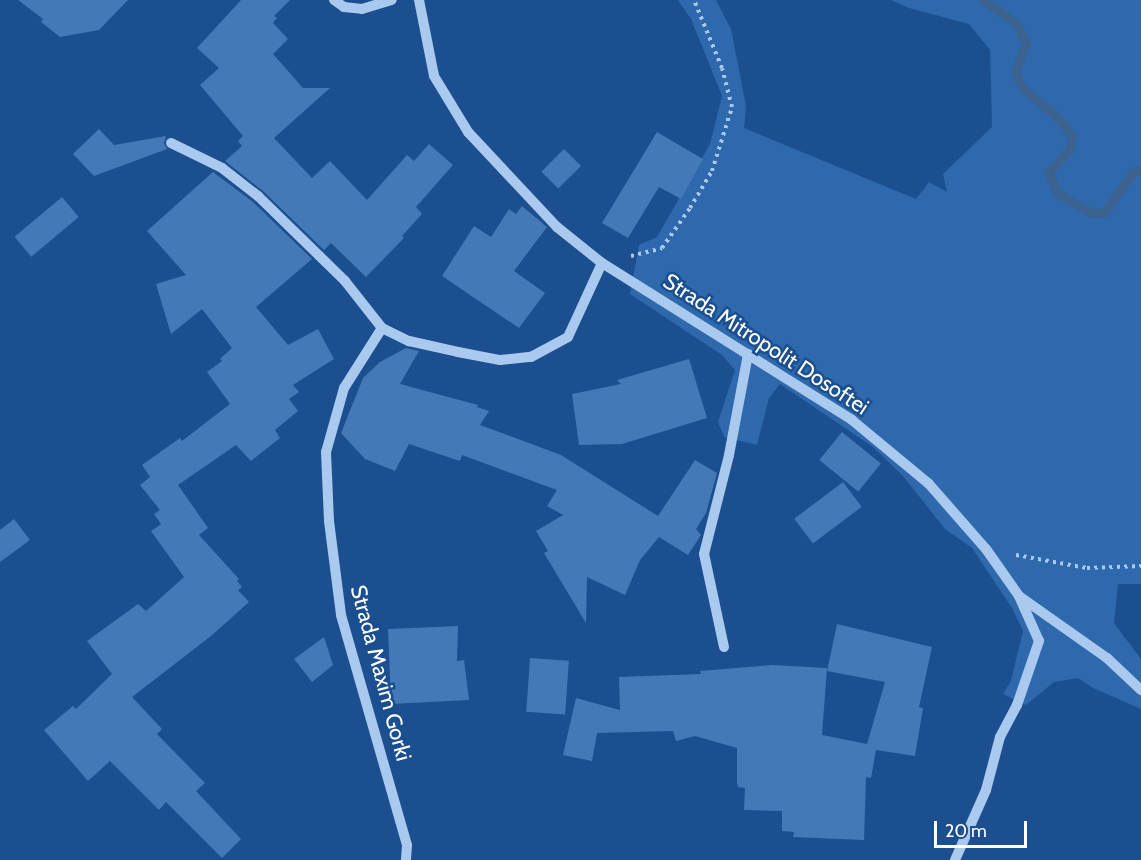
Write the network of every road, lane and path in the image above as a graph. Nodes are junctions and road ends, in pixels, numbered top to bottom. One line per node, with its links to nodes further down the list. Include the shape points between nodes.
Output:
1 (334, 0): 2 (street, via 344,7 362,9)
2 (392, 0)
3 (419, 0): 6 (street, Strada Mitropolit Dosoftei, via 434,76 468,132 556,227)
4 (694, 0): 6 (path, via 722,68 732,107 712,171 662,248)
5 (171, 143): 7 (street, via 222,168 258,196 345,280)
6 (602, 263): 7 (street, via 568,337 531,357 500,360 458,352 409,340); 8 (street, Strada Mitropolit Dosoftei)
7 (382, 328): 14 (street, Strada Maxim Gorki, via 344,388 326,452 329,521 341,615 407,845)
8 (748, 354): 9 (street, Strada Mitropolit Dosoftei, via 852,420 929,484); 12 (street, via 729,455 704,554)
9 (986, 549): 10 (path, via 1087,568); 11 (street, Strada Mitropolit Dosoftei)
10 (1141, 566)
11 (1019, 596): 13 (street, Strada Mitropolit Dosoftei, via 1107,658); 15 (street, via 1039,641 1017,705 1000,737 987,790)
12 (724, 647)
13 (1141, 690)
14 (406, 860)
15 (955, 860)

